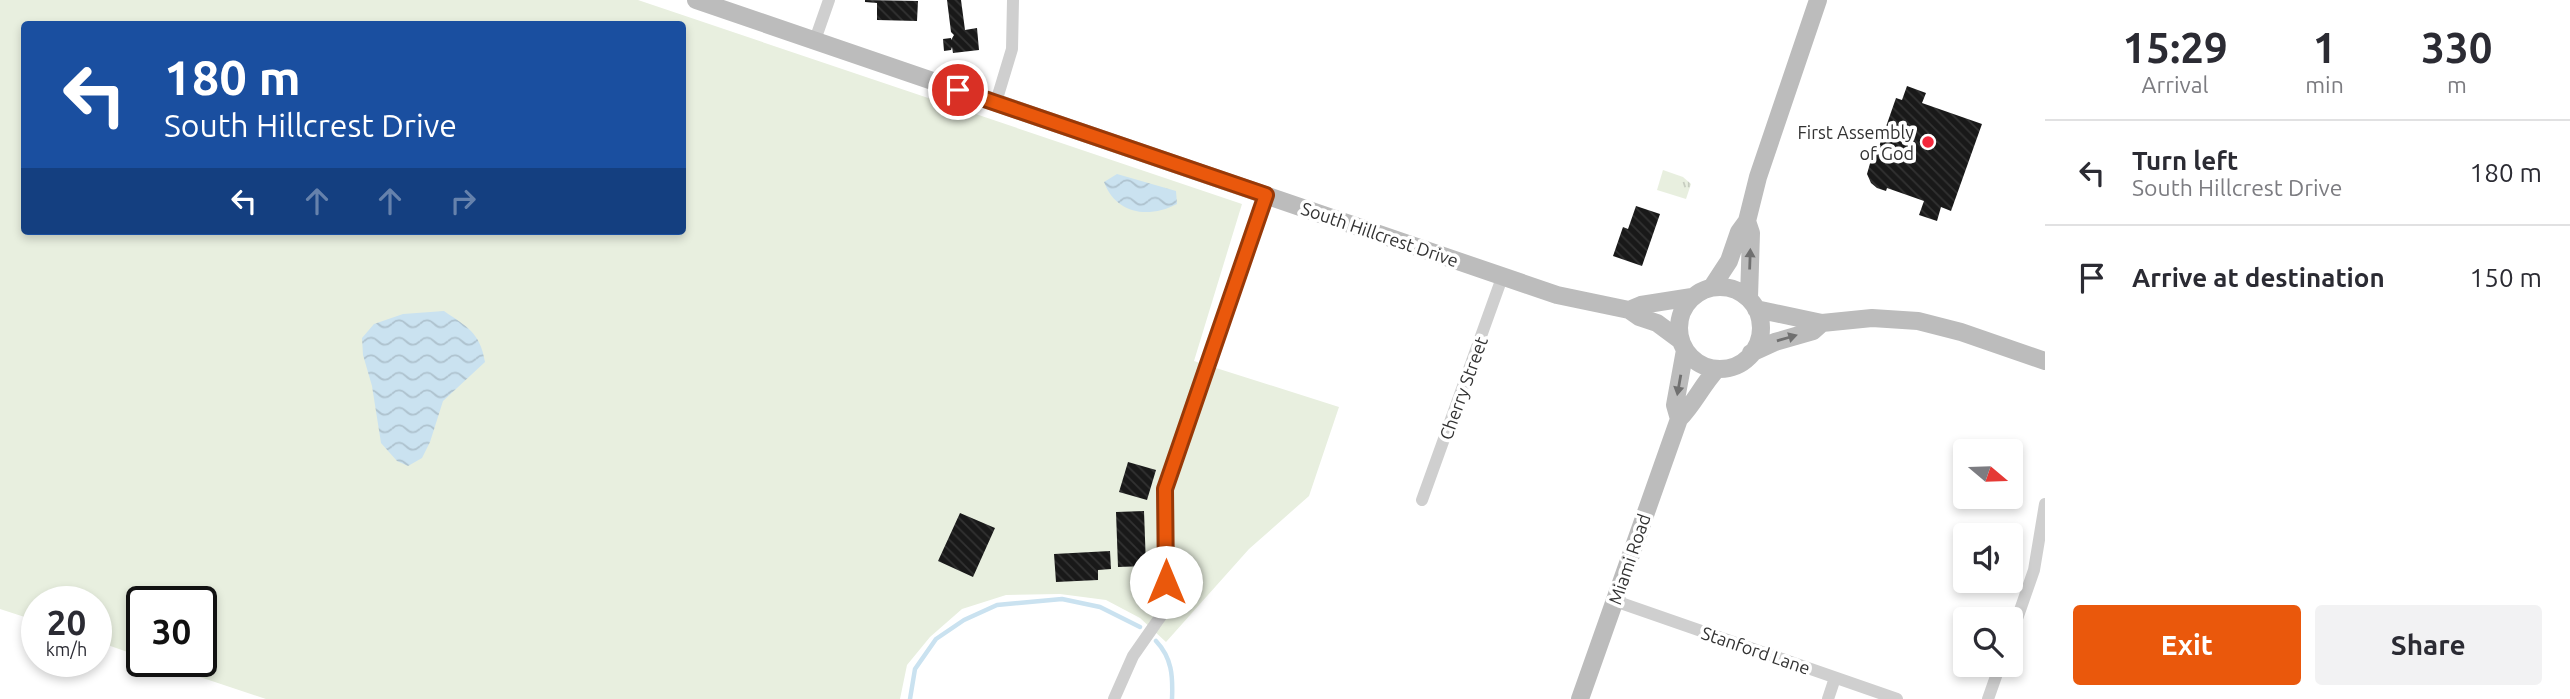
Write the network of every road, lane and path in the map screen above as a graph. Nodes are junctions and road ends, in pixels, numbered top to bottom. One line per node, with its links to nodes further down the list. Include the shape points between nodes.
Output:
1 (696, 0): 5 (street, South Hillcrest Drive)
2 (830, 0): 5 (street)
3 (1013, 0): 6 (street, via 1012,49)
4 (1818, 0): 8 (street)
5 (815, 40): 6 (street, South Hillcrest Drive)
6 (996, 102): 7 (street, South Hillcrest Drive)
7 (1266, 195): 9 (street, South Hillcrest Drive); 26 (street, via 1165,489 1163,613 1133,656)
8 (1747, 221): 10 (street); 12 (street, one-way to 8)
9 (1503, 275): 13 (street, South Hillcrest Drive, via 1570,298); 20 (street, Cherry Street)
10 (1712, 287): 11 (street); 12 (street, via 1738,291)
11 (1692, 297): 13 (street, South Hillcrest Drive); 15 (street, via 1680,317)
12 (1752, 304): 14 (street); 16 (street, via 1759,318 1759,337)
13 (1629, 310): 15 (street, South Hillcrest Drive, via 1657,323)
14 (1822, 323): 16 (street, one-way to 14); 17 (street, via 1872,318 1918,321)
15 (1683, 345): 18 (street, via 1693,359); 19 (street, Miami Road, one-way to 19, via 1675,405)
16 (1751, 353): 18 (street, via 1742,362)
17 (2045, 361)
18 (1717, 369): 19 (street, Miami Road)
19 (1679, 419): 22 (street, Miami Road)
20 (1422, 500)
21 (2045, 504): 23 (street, via 2034,570)
22 (1615, 601): 25 (street, Stanford Lane); 27 (street, Miami Road)
23 (2021, 607)
24 (1996, 677): 30 (street)
25 (1835, 678): 28 (street); 29 (street, Stanford Lane)
26 (1114, 699)
27 (1580, 699)
28 (1828, 699)
29 (1897, 699)
30 (1988, 699)

